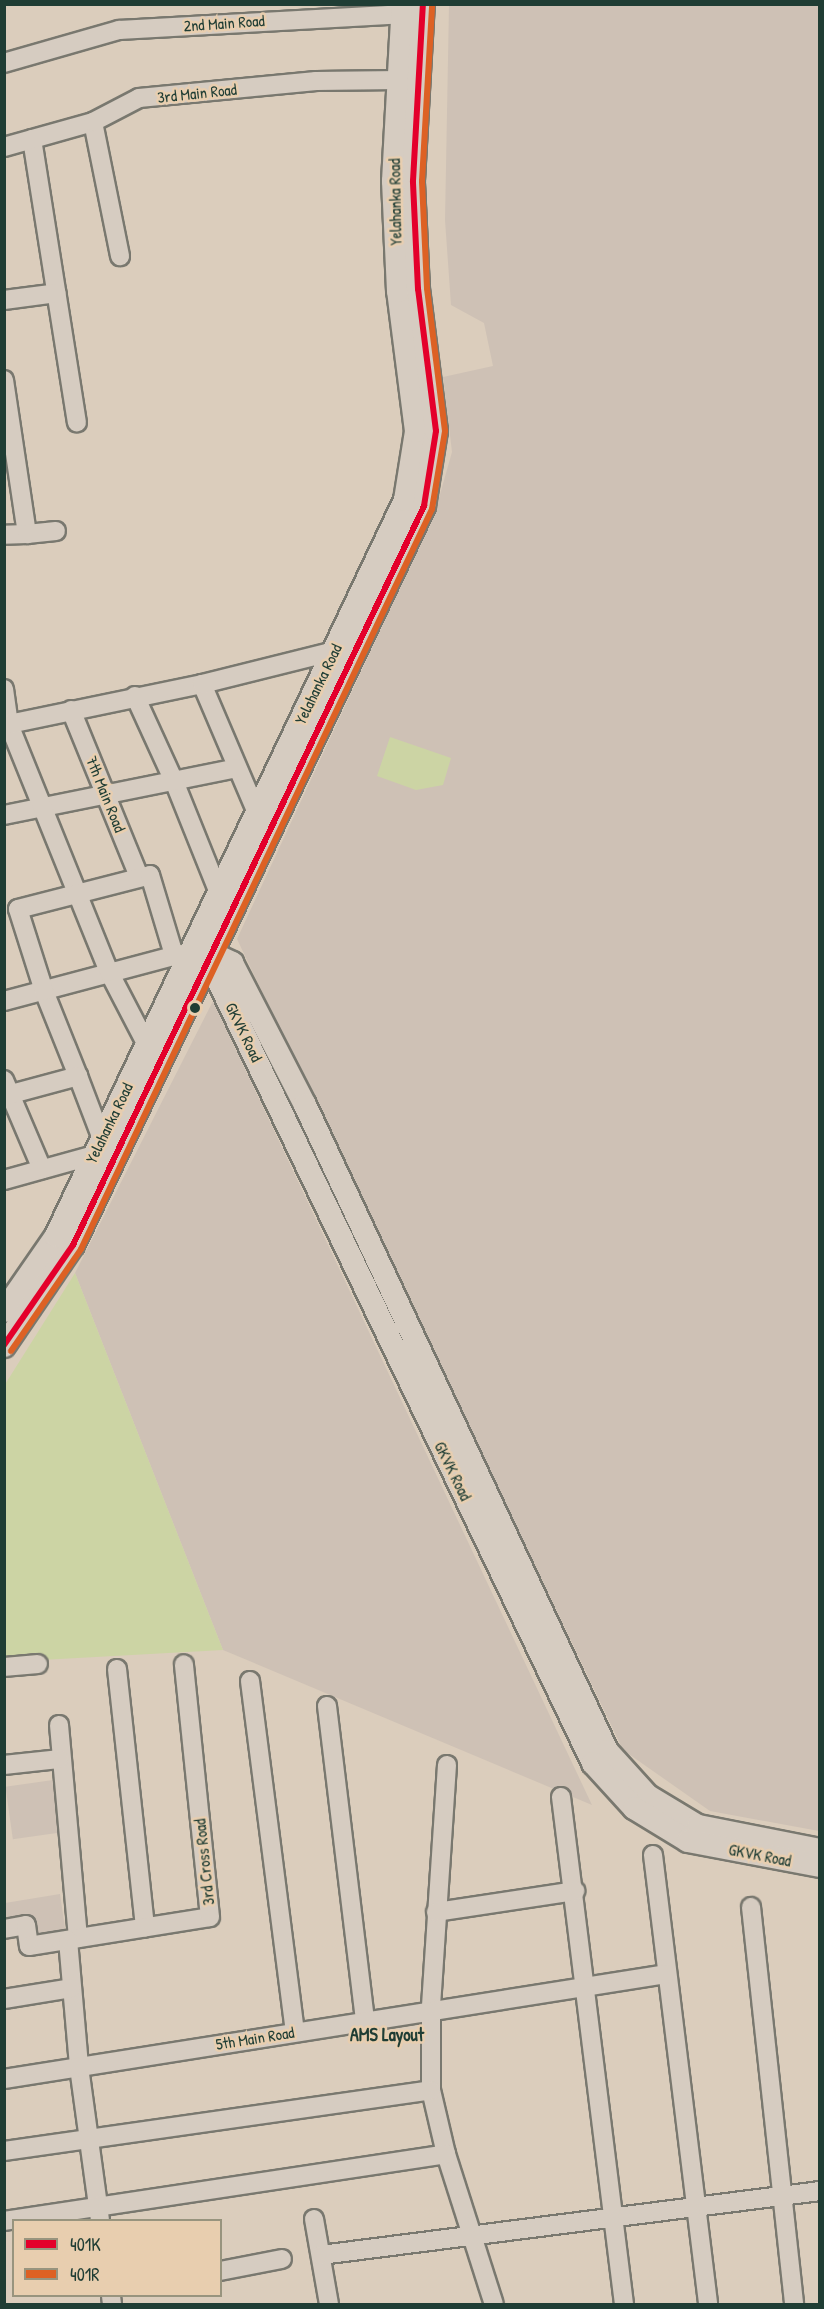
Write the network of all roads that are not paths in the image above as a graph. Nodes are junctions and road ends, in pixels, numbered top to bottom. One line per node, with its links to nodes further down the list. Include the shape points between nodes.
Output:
1 (423, 4): 32 (main road, Yelahanka Road, via 413,181 418,289 436,431 424,506)
2 (403, 9): 3 (street, 2nd Main Road, via 119,30); 4 (main road, Yelahanka Road)
3 (4, 63)
4 (399, 80): 5 (street, 3rd Main Road, via 316,81 139,98); 16 (main road, Yelahanka Road, via 393,181 398,291 416,431 405,500)
5 (93, 122): 6 (street, 3rd Main Road); 8 (street)
6 (32, 139): 7 (street, 3rd Main Road); 9 (street)
7 (4, 147)
8 (120, 256)
9 (57, 293): 10 (street); 12 (street)
10 (4, 300)
11 (4, 380): 14 (street)
12 (77, 422)
13 (56, 531): 14 (street)
14 (27, 534): 15 (street)
15 (4, 535)
16 (334, 651): 17 (street); 26 (main road, Yelahanka Road)
17 (202, 684): 19 (street); 22 (street)
18 (4, 689): 21 (street)
19 (135, 696): 20 (street); 23 (street)
20 (71, 711): 21 (street); 24 (street, 7th Main Road)
21 (7, 724): 25 (street)
22 (237, 768): 23 (street); 26 (street)
23 (174, 781): 24 (street); 30 (street)
24 (108, 796): 25 (street); 28 (street, 7th Main Road)
25 (44, 809): 27 (street); 29 (street)
26 (257, 813): 30 (main road, Yelahanka Road)
27 (4, 815)
28 (139, 877): 29 (street); 32 (street, via 150,875)
29 (78, 893): 31 (street); 33 (street)
30 (219, 893): 32 (main road, Yelahanka Road)
31 (11, 911): 34 (street)
32 (193, 955): 33 (street); 36 (main road, Yelahanka Road); 43 (main road, Yelahanka Road, via 73,1245); 55 (main road, GKVK Road, via 232,963 305,1105 607,1751 648,1796 698,1826); 57 (main road, GKVK Road, via 219,982 593,1763 634,1808 688,1841)
33 (109, 972): 34 (street); 36 (street)
34 (44, 992): 35 (street); 37 (street)
35 (4, 1001)
36 (147, 1045): 39 (main road, Yelahanka Road)
37 (78, 1076): 38 (street); 39 (street)
38 (6, 1090): 40 (street)
39 (98, 1147): 40 (street); 42 (main road, Yelahanka Road, via 56,1236)
40 (42, 1169): 41 (street)
41 (4, 1180)
42 (4, 1311)
43 (4, 1346)
44 (38, 1664): 46 (street)
45 (184, 1664): 61 (street, 3rd Cross Road, via 210,1917)
46 (4, 1667)
47 (117, 1669): 61 (street)
48 (250, 1681): 70 (street)
49 (327, 1706): 69 (street)
50 (59, 1725): 51 (street)
51 (59, 1759): 52 (street); 63 (street)
52 (4, 1765)
53 (447, 1765): 60 (street)
54 (561, 1797): 58 (street)
55 (819, 1850)
56 (652, 1855): 64 (street)
57 (819, 1866)
58 (575, 1891): 60 (street); 65 (street)
59 (751, 1907): 78 (street)
60 (436, 1912): 68 (street)
61 (146, 1926): 63 (street, 3rd Cross Road)
62 (4, 1929): 63 (street, 3rd Cross Road, via 26,1925 29,1946)
63 (73, 1939): 66 (street)
64 (666, 1974): 65 (street, 5th Main Road); 79 (street)
65 (585, 1984): 68 (street, 5th Main Road); 83 (street)
66 (71, 1988): 67 (street); 71 (street)
67 (4, 1999)
68 (431, 2008): 69 (street, 5th Main Road); 73 (street)
69 (365, 2019): 70 (street, 5th Main Road)
70 (295, 2031): 71 (street, 5th Main Road)
71 (79, 2067): 72 (street, 5th Main Road); 74 (street)
72 (4, 2079)
73 (431, 2090): 74 (street); 76 (street)
74 (89, 2139): 75 (street); 80 (street)
75 (4, 2151)
76 (446, 2154): 80 (street); 84 (street)
77 (819, 2191): 78 (street)
78 (781, 2196): 79 (street); 92 (street)
79 (696, 2208): 83 (street); 91 (street)
80 (99, 2214): 81 (street)
81 (31, 2219)
82 (314, 2219): 85 (street)
83 (612, 2219): 84 (street); 90 (street)
84 (472, 2237): 85 (street); 89 (street)
85 (321, 2256): 88 (street)
86 (282, 2259): 87 (street)
87 (222, 2271)
88 (329, 2304)
89 (494, 2304)
90 (624, 2304)
91 (708, 2304)
92 (794, 2304)

